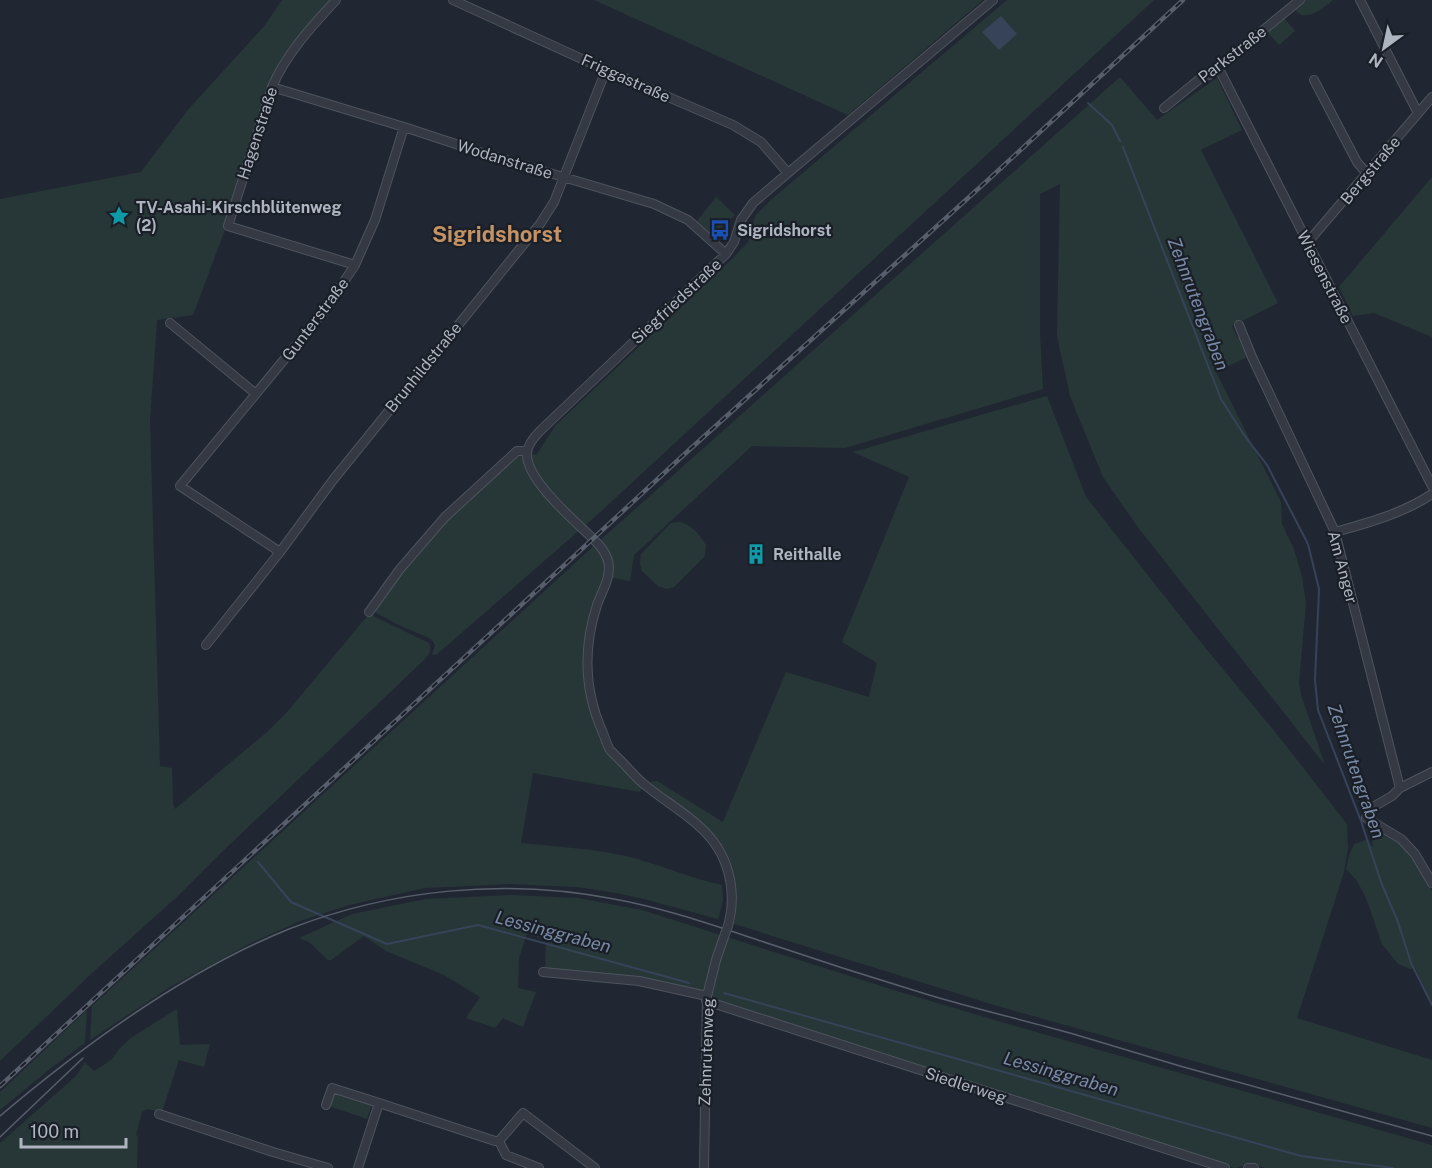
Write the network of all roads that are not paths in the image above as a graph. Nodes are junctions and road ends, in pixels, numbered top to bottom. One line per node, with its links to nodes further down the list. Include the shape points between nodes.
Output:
1 (336, 0): 9 (street, Hagenstraße, via 278,71)
2 (453, 0): 7 (street, Friggastraße)
3 (993, 0): 14 (street, Siegfriedstraße)
4 (1300, 0): 6 (street, Parkstraße)
5 (1360, 0): 12 (street)
6 (1218, 67): 11 (street, Parkstraße); 17 (street, Wiesenstraße)
7 (606, 70): 14 (street, Friggastraße, via 733,125 761,142); 16 (street, Brunhildstraße)
8 (1314, 80): 15 (street)
9 (272, 87): 13 (street, Wodanstraße); 19 (street, Hagenstraße, via 228,226)
10 (1432, 97): 12 (street, Bergstraße)
11 (1164, 108)
12 (1419, 113): 15 (street, Bergstraße)
13 (404, 127): 16 (street, Wodanstraße); 19 (street, Gunterstraße, via 375,220)
14 (788, 173): 18 (street, Siegfriedstraße, via 753,203)
15 (1367, 174): 17 (street, Bergstraße)
16 (564, 177): 18 (street, Wodanstraße, via 654,204 688,220); 27 (street, Brunhildstraße, via 540,224 333,480)
17 (1308, 242): 24 (street, Wiesenstraße)
18 (726, 254): 23 (street, Siegfriedstraße, via 540,431)
19 (355, 265): 22 (street, Gunterstraße, via 325,310)
20 (170, 322): 22 (street)
21 (1239, 326): 26 (street, Am Anger)
22 (256, 394): 27 (street, Gunterstraße, via 180,486)
23 (527, 451): 28 (street, Siegfriedstraße, via 517,451 509,457 445,517); 34 (street, Zehnrutenweg, via 534,477 597,543 608,561 608,577 589,643 587,680 595,715 609,749 644,784 699,826 726,864 732,908)
24 (1432, 486)
25 (1432, 494): 26 (street, via 1384,517)
26 (1335, 532): 31 (street, Am Anger)
27 (280, 552): 29 (street, Brunhildstraße)
28 (369, 612)
29 (206, 645)
30 (1432, 772): 31 (street)
31 (1400, 788): 32 (street, via 1373,807 1366,818 1401,839 1416,854)
32 (1432, 883)
33 (543, 972): 34 (street, Siedlerweg, via 639,981)
34 (706, 999): 43 (street, Zehnrutenweg); 44 (street, Siedlerweg)
35 (379, 1103): 36 (street, via 332,1088); 38 (street); 40 (street)
36 (326, 1105)
37 (159, 1114): 39 (street)
38 (499, 1141): 41 (street, via 506,1155); 42 (street, via 523,1113)
39 (328, 1168)
40 (358, 1168)
41 (539, 1168)
42 (595, 1168)
43 (704, 1168)
44 (1225, 1168)

